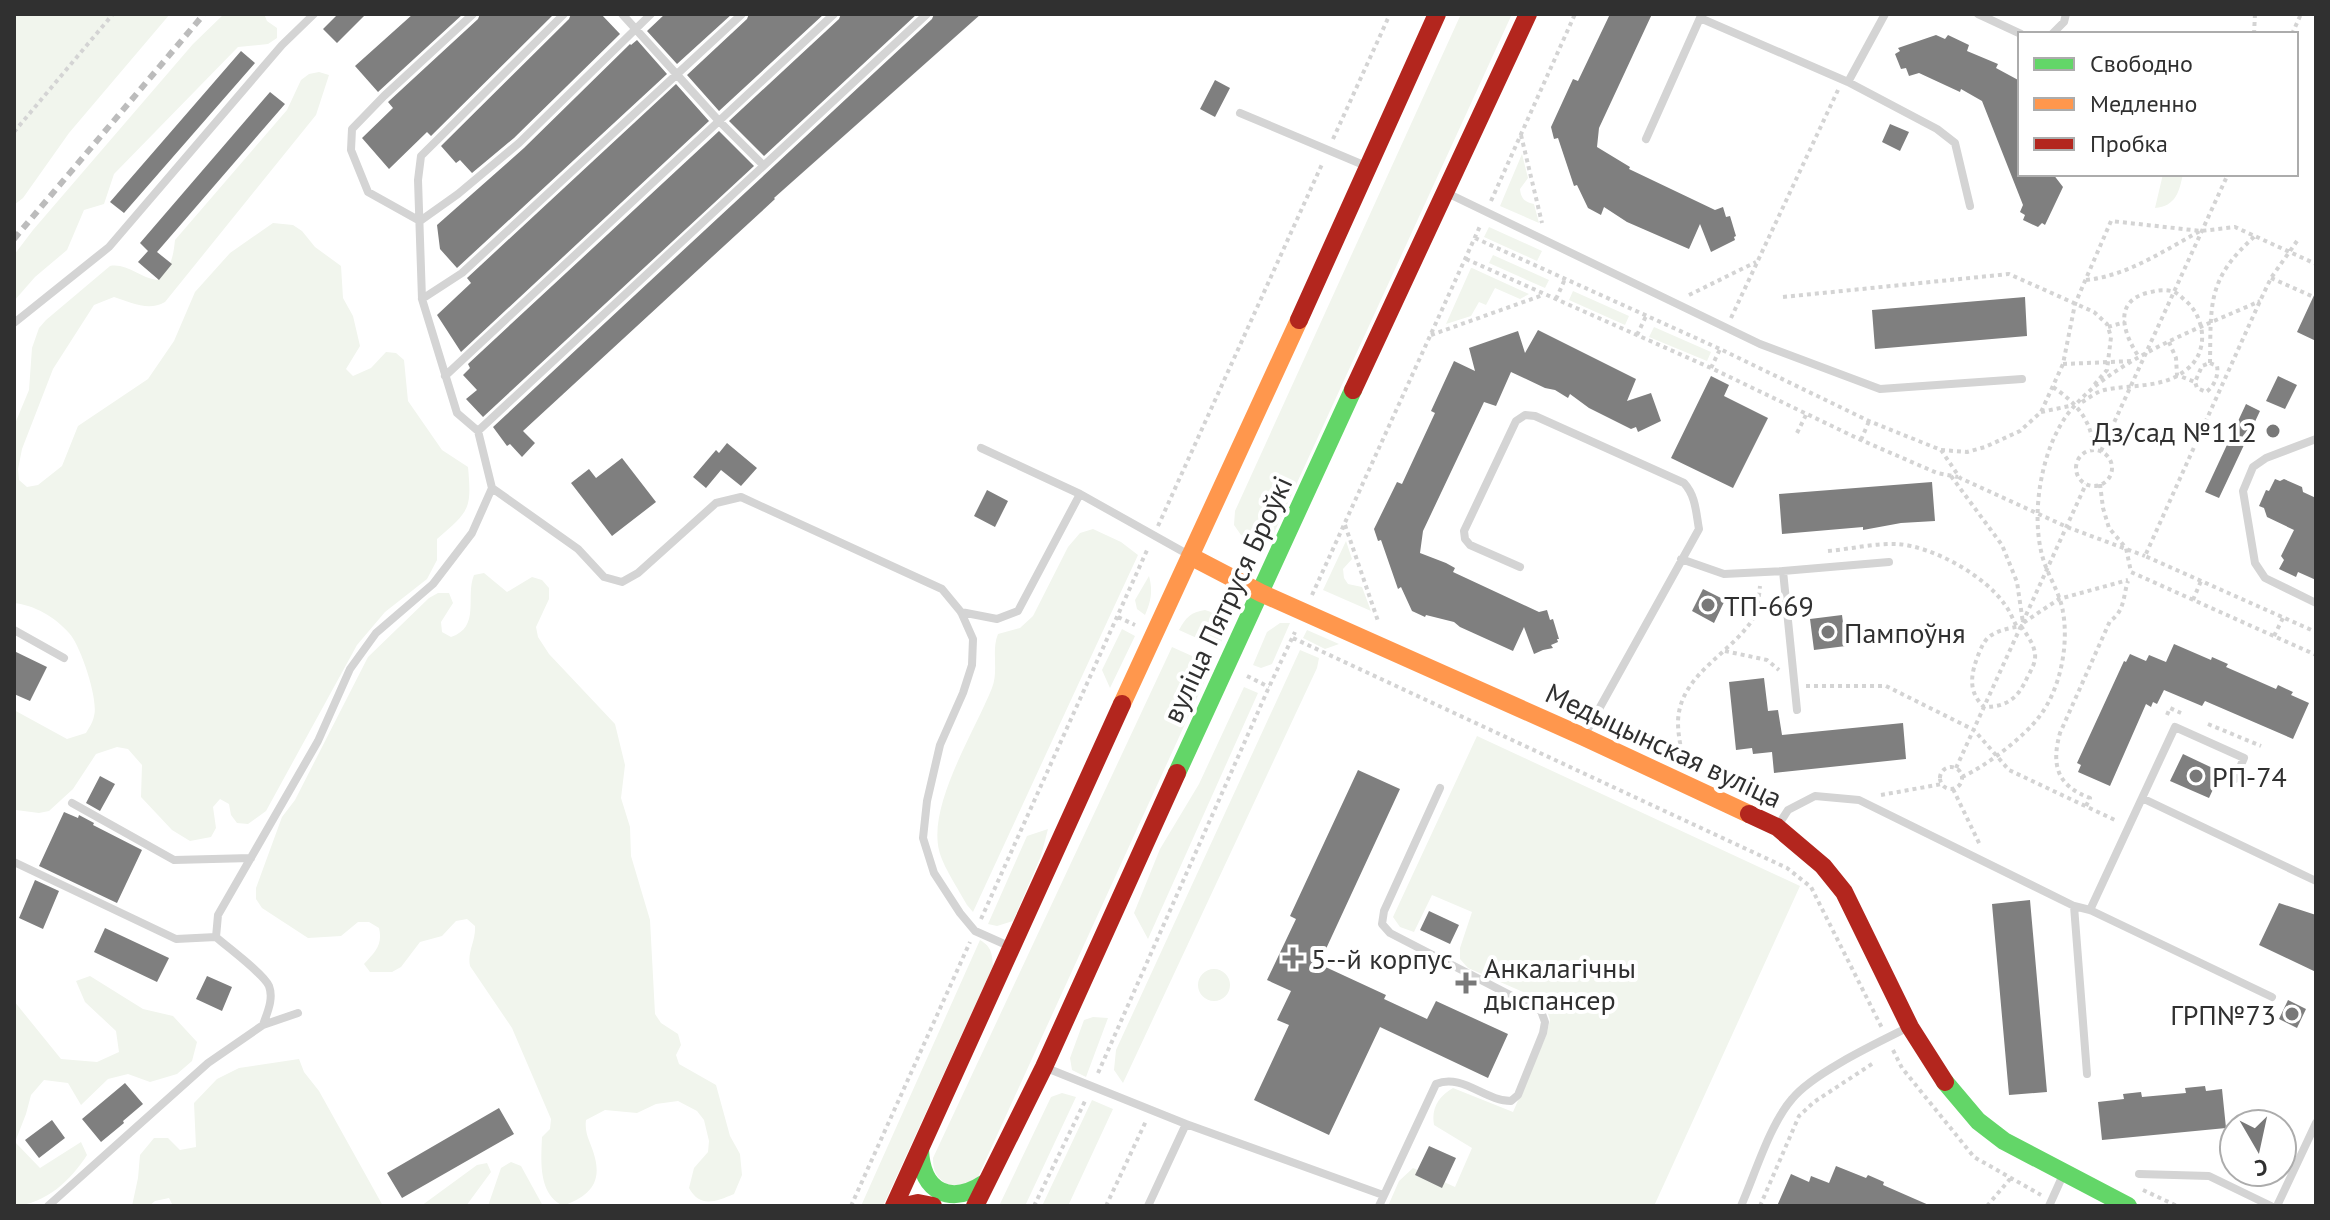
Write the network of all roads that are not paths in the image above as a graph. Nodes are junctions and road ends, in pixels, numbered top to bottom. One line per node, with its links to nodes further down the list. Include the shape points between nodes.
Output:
1 (314, 14): 28 (lane, via 109,247)
2 (473, 14): 26 (lane, via 352,129 351,150 368,192)
3 (564, 14): 26 (lane, via 421,156)
4 (622, 14): 14 (lane)
5 (651, 14): 14 (lane)
6 (742, 14): 17 (lane)
7 (834, 14): 20 (lane)
8 (927, 14): 22 (lane)
9 (1437, 14): 23 (main road, вуліца Пятруся Броўкі)
10 (1528, 14): 24 (main road, вуліца Пятруся Броўкі)
11 (1885, 14): 18 (lane)
12 (1978, 14): 16 (lane)
13 (2066, 14): 15 (lane)
14 (635, 29): 17 (lane); 26 (lane, via 519,143)
15 (2054, 32)
16 (2018, 33)
17 (677, 75): 20 (lane); 27 (lane, via 462,273)
18 (1845, 81): 21 (lane, via 1700,18); 25 (lane, via 1955,143)
19 (1240, 113): 23 (lane)
20 (718, 120): 22 (lane); 29 (lane)
21 (1646, 139)
22 (763, 165): 31 (lane)
23 (1367, 166): 36 (main road, вуліца Пятруся Броўкі)
24 (1445, 192): 30 (lane, via 1760,344 1880,389); 41 (main road, вуліца Пятруся Броўкі)
25 (1970, 206)
26 (420, 221): 27 (lane)
27 (422, 299): 29 (lane)
28 (14, 323)
29 (445, 376): 31 (lane, via 457,413)
30 (2022, 379)
31 (478, 431): 34 (lane)
32 (2316, 439): 42 (lane, via 2253,467 2243,491 2255,563 2265,578)
33 (981, 448): 35 (lane)
34 (492, 488): 43 (lane, via 578,549 604,577 622,582 716,503 741,497 942,589); 53 (lane, via 472,533 433,584 376,633 350,669 318,741)
35 (1080, 494): 36 (lane); 43 (lane, via 1018,611 997,619)
36 (1190, 556): 41 (main road, Медыцынская вуліца); 59 (main road, вуліца Пятруся Броўкі)
37 (1681, 559): 39 (lane, via 1699,529 1694,499 1684,483 1525,415 1516,421 1464,531 1470,545); 40 (lane, via 1724,574); 47 (lane)
38 (1889, 562): 40 (lane)
39 (1520, 567)
40 (1783, 571): 46 (lane)
41 (1261, 593): 47 (main road, Медыцынская вуліца); 64 (main road, вуліца Пятруся Броўкі)
42 (2316, 603)
43 (961, 612): 59 (lane, via 973,639 972,665 940,745 923,838 934,873 960,913 975,931)
44 (14, 630): 45 (lane)
45 (64, 658)
46 (1797, 710)
47 (1584, 737): 52 (main road, Медыцынская вуліца)
48 (2235, 779): 50 (lane, via 2244,758 2175,727)
49 (1440, 788): 72 (lane, via 1382,924 1390,933 1541,1011 1545,1022 1518,1095 1511,1101 1499,1101 1454,1080 1436,1084)
50 (2144, 799): 55 (lane); 57 (lane)
51 (72, 803): 53 (lane, via 174,860)
52 (1777, 827): 56 (lane, via 1788,810 1815,796 1859,800); 63 (main road, Медыцынская вуліца, via 1823,866 1844,892)
53 (251, 858): 58 (lane, via 218,915)
54 (14, 862): 58 (lane, via 176,939)
55 (2316, 881)
56 (2074, 906): 57 (lane); 65 (lane)
57 (2090, 910): 60 (lane)
58 (216, 937): 62 (lane, via 269,986 270,1006)
59 (1012, 947): 68 (main road, вуліца Пятруся Броўкі)
60 (2272, 997)
61 (298, 1013): 62 (lane)
62 (263, 1025): 74 (lane, via 208,1063)
63 (1910, 1027): 69 (main road, Медыцынская вуліца, via 1978,1121); 81 (lane, via 1815,1079 1793,1097)
64 (1044, 1067): 67 (lane); 71 (main road, вуліца Пятруся Броўкі)
65 (2087, 1074)
66 (2316, 1123): 83 (lane)
67 (1186, 1124): 72 (lane); 79 (lane)
68 (920, 1150): 71 (main road, via 921,1171 943,1193 961,1196); 75 (main road, вуліца Пятруся Броўкі)
69 (2064, 1174): 73 (lane); 82 (main road, Медыцынская вуліца)
70 (2139, 1174): 83 (lane, via 2209,1176)
71 (985, 1183): 78 (main road, вуліца Пятруся Броўкі)
72 (1383, 1195): 80 (lane)
73 (2050, 1203)
74 (48, 1206)
75 (894, 1206)
76 (905, 1206): 77 (main road)
77 (933, 1206)
78 (975, 1206)
79 (1148, 1206)
80 (1379, 1206)
81 (1741, 1206)
82 (2128, 1206)
83 (2274, 1206)

